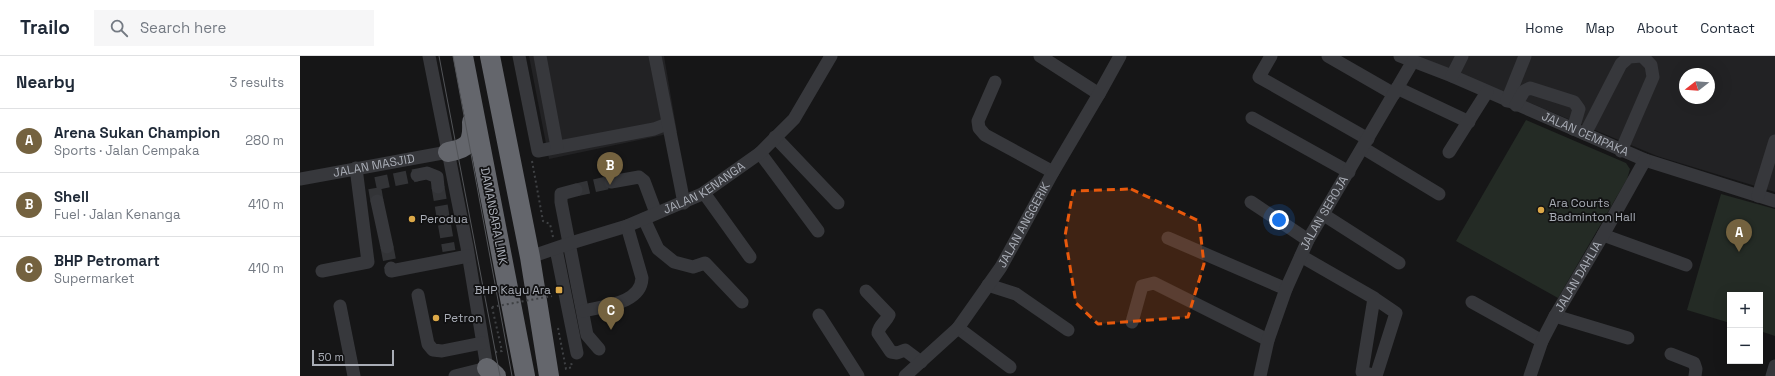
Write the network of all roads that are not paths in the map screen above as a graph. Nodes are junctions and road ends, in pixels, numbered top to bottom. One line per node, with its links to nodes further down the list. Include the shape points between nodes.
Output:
1 (429, 56): 34 (street)
2 (463, 56): 19 (highway, DAMANSARA LINK)
3 (490, 56): 67 (highway)
4 (519, 56): 32 (street, via 538,151)
5 (540, 56): 32 (street)
6 (655, 56): 26 (street)
7 (831, 56): 29 (street, JALAN KENANGA, via 794,119)
8 (1040, 56): 22 (street)
9 (1120, 56): 22 (street, JALAN ANGGERIK)
10 (1271, 56): 31 (street, via 1259,77)
11 (1328, 56): 20 (street)
12 (1400, 56): 15 (street, JALAN CEMPAKA)
13 (1462, 56): 17 (street)
14 (1525, 56): 23 (street)
15 (1413, 61): 16 (street, JALAN CEMPAKA); 20 (street, JALAN SEROJA)
16 (1431, 62): 17 (street, JALAN CEMPAKA)
17 (1452, 76): 21 (street, JALAN CEMPAKA)
18 (995, 82): 40 (street, via 978,121 979,128 985,135)
19 (470, 90): 34 (highway, via 473,137 468,145 460,150); 100 (highway, DAMANSARA LINK)
20 (1396, 91): 25 (street); 31 (street, JALAN SEROJA)
21 (1487, 92): 23 (street, JALAN CEMPAKA); 25 (street)
22 (1099, 94): 40 (street, JALAN ANGGERIK)
23 (1511, 103): 27 (street, JALAN CEMPAKA); 27 (street, via 1530,88 1574,102 1579,109)
24 (1252, 118): 41 (street)
25 (1469, 122): 36 (street)
26 (668, 124): 32 (street, via 654,129); 52 (street)
27 (1573, 129): 28 (street, JALAN CEMPAKA)
28 (1585, 134): 33 (street, JALAN CEMPAKA); 33 (street, via 1621,64 1629,57 1642,56 1651,65 1653,77)
29 (775, 137): 35 (street, JALAN KENANGA); 53 (street)
30 (1775, 141): 48 (street)
31 (1366, 144): 41 (street, JALAN SEROJA); 47 (street)
32 (558, 147)
33 (1622, 151): 37 (street, JALAN CEMPAKA)
34 (448, 152): 38 (street, JALAN MASJID); 39 (street)
35 (760, 152): 46 (street, JALAN KENANGA); 58 (street)
36 (1449, 152)
37 (1645, 160): 48 (street, JALAN CEMPAKA); 59 (street, JALAN DAHLIA)
38 (356, 168): 43 (street, JALAN MASJID); 72 (street, via 368,262)
39 (453, 172): 42 (street, via 437,182 427,173); 65 (street)
40 (1053, 172): 73 (street, JALAN ANGGERIK, via 1002,267)
41 (1349, 172): 55 (street, JALAN SEROJA)
42 (417, 175)
43 (300, 179)
44 (611, 182): 54 (street, via 639,177 644,181)
45 (576, 190): 62 (street, via 562,193 561,197)
46 (704, 193): 52 (street, JALAN KENANGA); 68 (street)
47 (1439, 194)
48 (1758, 196): 50 (street, JALAN CEMPAKA)
49 (377, 200): 63 (street)
50 (1775, 201)
51 (1251, 202): 61 (street)
52 (684, 203): 54 (street, JALAN KENANGA)
53 (838, 203)
54 (656, 214): 56 (street, JALAN KENANGA)
55 (1324, 215): 61 (street, JALAN SEROJA); 69 (street)
56 (644, 219): 57 (street, JALAN KENANGA); 78 (street, via 658,249 674,262 693,267 705,263)
57 (628, 226): 62 (street, JALAN KENANGA); 81 (street, via 642,286 637,294 626,300)
58 (818, 231)
59 (1603, 235): 70 (street); 83 (street, JALAN DAHLIA)
60 (1168, 238): 74 (street)
61 (1308, 240): 66 (street, JALAN SEROJA)
62 (571, 243): 64 (street, JALAN KENANGA); 81 (street)
63 (387, 247)
64 (556, 249): 67 (street, JALAN KENANGA); 92 (street)
65 (468, 256): 71 (street, via 450,256 391,271); 90 (street)
66 (1301, 256): 74 (street, JALAN SEROJA); 77 (street)
67 (530, 257): 101 (highway)
68 (750, 257)
69 (1399, 263)
70 (1686, 265)
71 (390, 268)
72 (322, 270)
73 (988, 285): 85 (street, JALAN ANGGERIK); 86 (street, via 1016,294)
74 (1286, 289): 88 (street, JALAN SEROJA)
75 (866, 291): 94 (street, via 889,315 878,328 878,334 891,352 905,350)
76 (418, 295): 90 (street, via 428,344 433,350 442,351)
77 (1374, 298): 77 (street, via 1396,313 1376,376 1362,372)
78 (742, 302)
79 (1472, 302): 89 (street)
80 (340, 306): 98 (street)
81 (583, 311): 91 (street, via 587,335)
82 (819, 315): 102 (street)
83 (1555, 316): 87 (street); 89 (street, JALAN DAHLIA)
84 (1132, 322): 88 (street, via 1142,286 1154,283)
85 (958, 328): 94 (street, JALAN ANGGERIK); 96 (street)
86 (1068, 330)
87 (1628, 338)
88 (1268, 340): 104 (street, JALAN SEROJA)
89 (1542, 341): 105 (street, JALAN DAHLIA)
90 (482, 343): 97 (street)
91 (599, 349)
92 (577, 353)
93 (1671, 354): 106 (street, via 1694,363)
94 (921, 362): 103 (street, JALAN ANGGERIK)
95 (1775, 366): 107 (street)
96 (1010, 367)
97 (492, 372): 99 (street)
98 (354, 376)
99 (455, 376)
100 (525, 376)
101 (548, 376)
102 (858, 376)
103 (905, 376)
104 (1260, 376)
105 (1530, 376)
106 (1695, 376)
107 (1772, 376)

